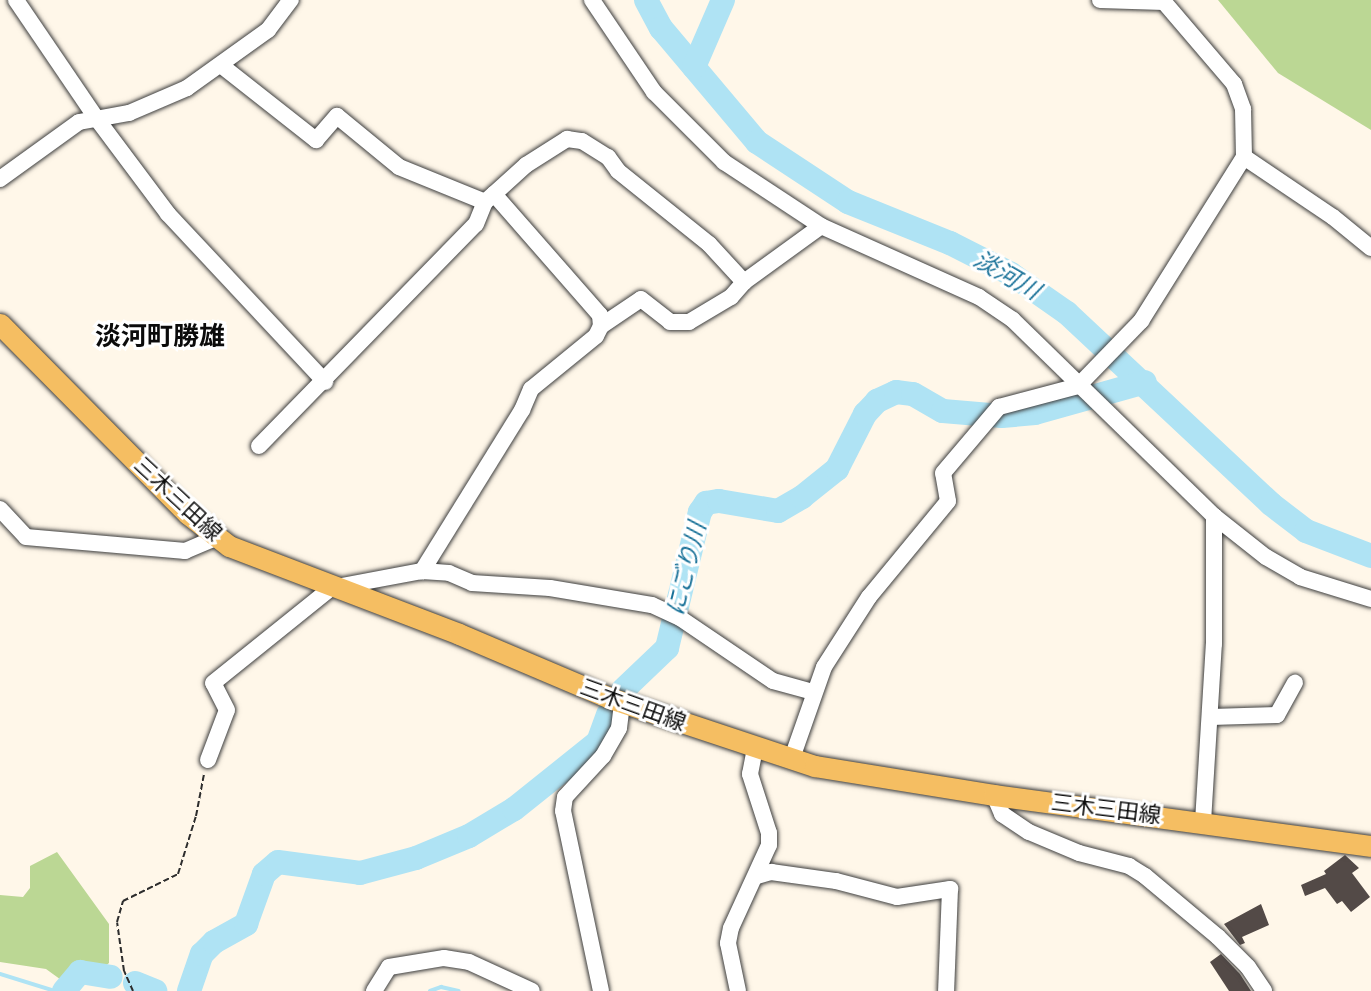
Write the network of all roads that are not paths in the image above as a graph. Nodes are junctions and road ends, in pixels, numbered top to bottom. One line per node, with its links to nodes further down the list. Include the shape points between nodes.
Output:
1 (16, 0): 7 (street)
2 (291, 0): 6 (street, via 268,30)
3 (592, 0): 11 (street, via 654,92 691,131 724,162)
4 (1100, 0): 5 (street)
5 (1164, 1): 8 (street, via 1234,84 1243,109)
6 (222, 66): 7 (street, via 187,88 139,109); 10 (street, via 316,140 337,116 399,167)
7 (97, 119): 9 (street, via 79,122); 16 (street, via 168,214)
8 (1244, 157): 12 (street, via 1333,217); 17 (street, via 1141,321)
9 (0, 179)
10 (490, 198): 13 (street, via 526,165 567,139 582,141 608,157 618,171 709,244); 15 (street, via 600,315); 16 (street, via 476,224)
11 (821, 226): 13 (street); 17 (street, via 864,242 979,297 1013,321)
12 (1371, 248)
13 (744, 282): 15 (street, via 731,297 689,322 670,321 641,299)
14 (0, 324): 21 (main road, 三木三田線)
15 (601, 326): 22 (street, via 596,336 531,389 522,410)
16 (325, 382): 18 (street)
17 (1078, 386): 20 (street); 26 (street, via 999,407 967,442 943,473 948,501 869,597 824,667)
18 (259, 446)
19 (0, 509): 21 (street, via 27,537 185,551)
20 (1214, 516): 24 (street, via 1266,557 1300,577); 28 (street)
21 (216, 538): 23 (main road, 三木三田線, via 257,560)
22 (422, 571): 23 (street); 26 (street, via 449,573 472,583 550,588 652,605 680,618 773,681)
23 (331, 588): 27 (main road, 三木三田線, via 459,634); 31 (street, via 213,683 227,710)
24 (1371, 599)
25 (1295, 683): 28 (street, via 1277,715)
26 (813, 692): 30 (street)
27 (622, 703): 29 (main road, 三木三田線); 38 (street, via 619,728 603,756 565,797 564,811)
28 (1211, 717): 33 (street)
29 (755, 748): 30 (main road, 三木三田線); 35 (street, via 750,774 769,833 766,856)
30 (792, 758): 32 (main road, 三木三田線, via 815,766)
31 (208, 760)
32 (994, 795): 33 (main road, 三木三田線); 41 (street, via 1002,814 1029,832 1079,853 1129,866 1145,876 1218,937 1248,967)
33 (1203, 822): 34 (main road, 三木三田線)
34 (1371, 846)
35 (757, 876): 39 (street, via 731,928 728,943); 40 (street, via 771,872 836,881 897,897 950,889)
36 (374, 991): 37 (street, via 389,967 444,958 469,962)
37 (532, 991)
38 (602, 991)
39 (738, 991)
40 (946, 991)
41 (1264, 991)

